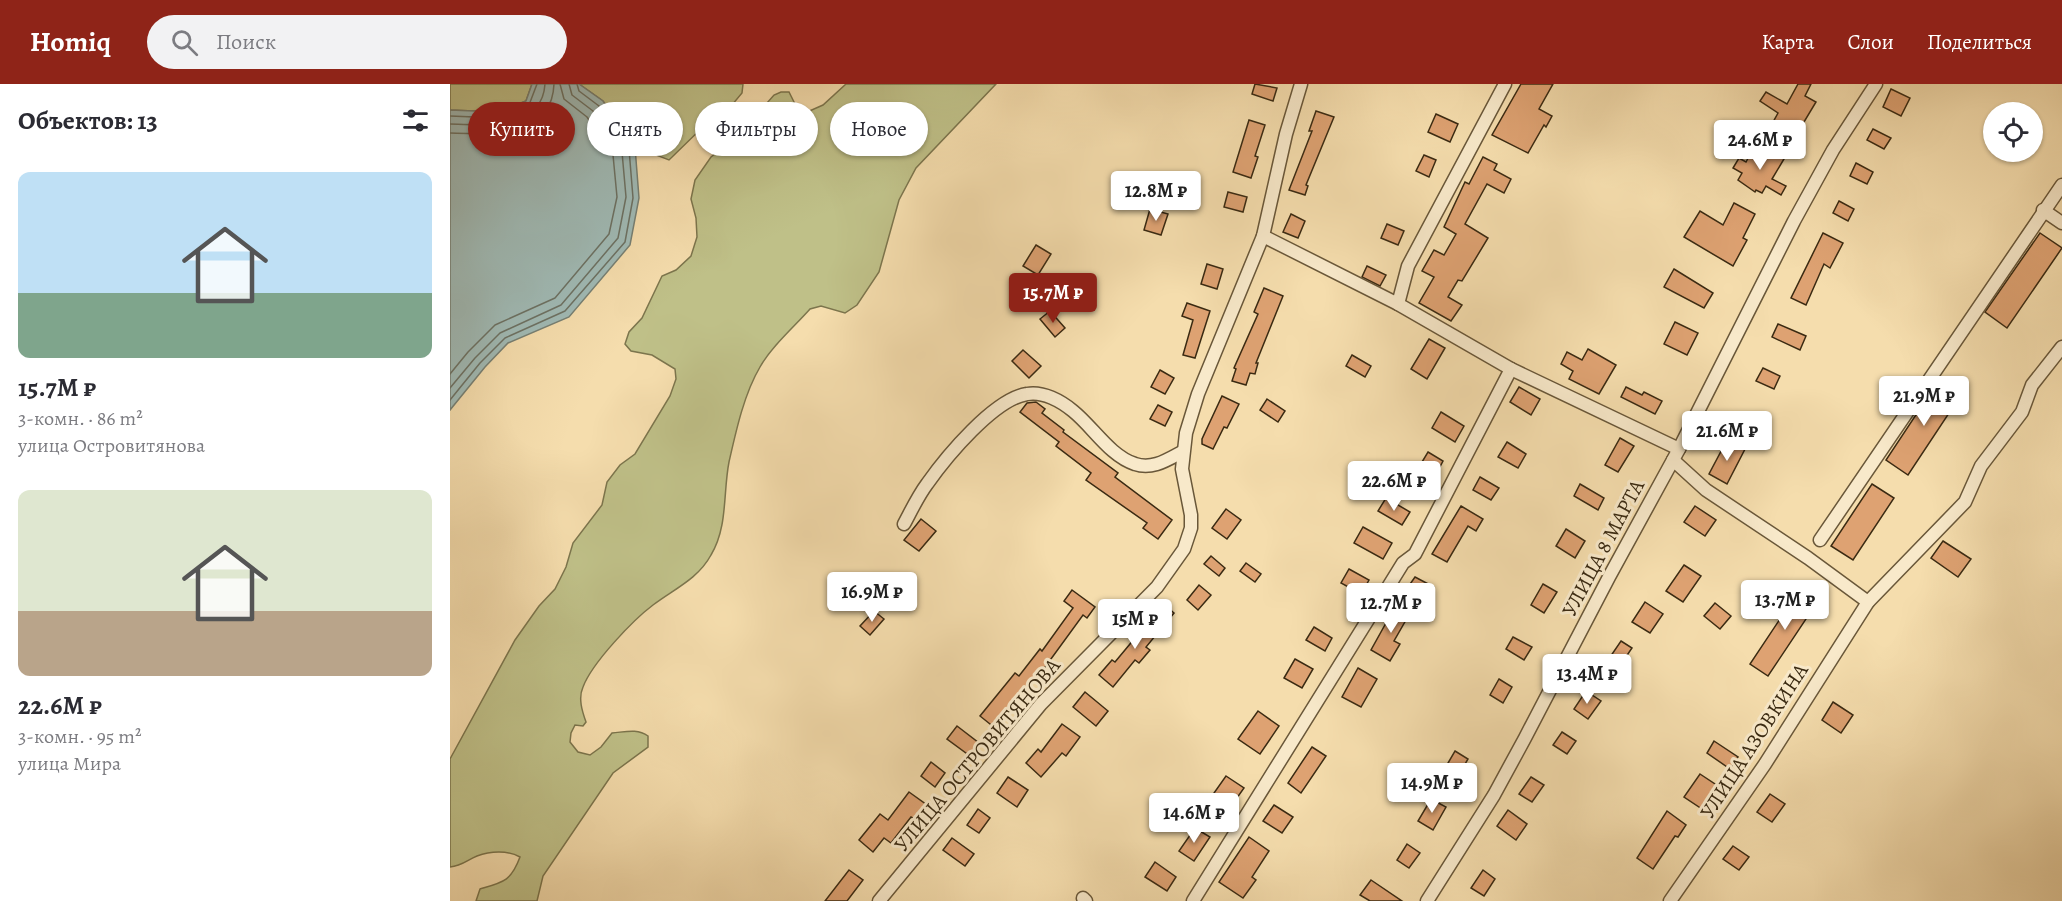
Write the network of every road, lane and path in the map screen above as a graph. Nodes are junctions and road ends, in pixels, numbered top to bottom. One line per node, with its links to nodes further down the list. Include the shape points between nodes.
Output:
1 (1301, 84): 7 (street, УЛИЦА ОСТРОВИТЯНОВА)
2 (1505, 84): 8 (street, via 1408,266)
3 (1876, 84): 11 (street, УЛИЦА 8 МАРТА, via 1833,150 1794,221)
4 (2062, 185): 5 (street)
5 (2043, 210): 6 (street); 15 (street)
6 (2062, 223)
7 (1263, 236): 8 (street); 12 (street, УЛИЦА ОСТРОВИТЯНОВА, via 1191,412)
8 (1398, 304): 10 (street)
9 (2062, 347): 16 (street, УЛИЦА АЗОВКИНА, via 2032,385 2022,412 1981,466 1965,502)
10 (1511, 369): 11 (street); 18 (street, via 1415,554 1403,563)
11 (1679, 449): 13 (street, УЛИЦА 8 МАРТА)
12 (1182, 452): 14 (street, via 1164,462 1134,464 1060,402 1040,394 1018,396 981,421 927,484); 17 (street, УЛИЦА ОСТРОВИТЯНОВА, via 1191,515 1184,549 1156,587 1041,704)
13 (1673, 460): 16 (street, via 1706,490); 19 (street, УЛИЦА 8 МАРТА, via 1504,776)
14 (904, 524)
15 (1820, 540)
16 (1868, 602): 20 (street, УЛИЦА АЗОВКИНА, via 1765,764)
17 (879, 901)
18 (1193, 901)
19 (1427, 901)
20 (1670, 901)

